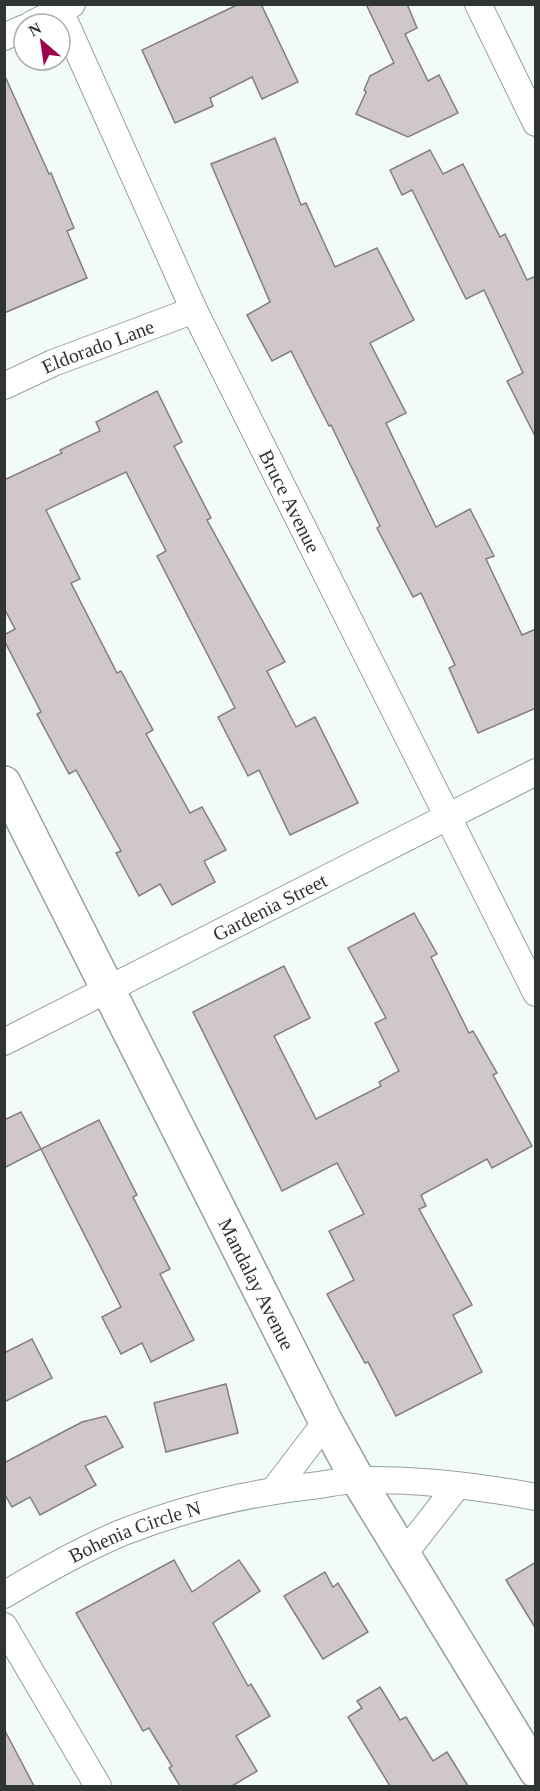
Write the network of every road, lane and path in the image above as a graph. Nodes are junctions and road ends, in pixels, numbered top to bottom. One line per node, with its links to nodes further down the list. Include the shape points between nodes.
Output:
1 (478, 4): 3 (street)
2 (63, 7): 4 (street, Bruce Avenue)
3 (536, 123)
4 (194, 310): 5 (street, Eldorado Lane, via 53,363); 8 (street, Bruce Avenue)
5 (4, 386)
6 (536, 772): 8 (street, Gardenia Street)
7 (4, 783): 9 (street, Mandalay Avenue)
8 (446, 816): 9 (street, Gardenia Street); 10 (street, Bruce Avenue)
9 (109, 990): 11 (street, Gardenia Street); 12 (street, Mandalay Avenue)
10 (536, 993)
11 (4, 1042)
12 (326, 1422): 13 (street, Mandalay Avenue); 15 (street)
13 (358, 1480): 14 (street); 15 (street, Bohenia Circle N); 17 (street, Mandalay Avenue)
14 (457, 1486): 16 (street); 17 (street)
15 (274, 1490): 18 (street, Bohenia Circle N, via 196,1508 121,1533)
16 (536, 1497)
17 (403, 1555): 20 (street, Mandalay Avenue)
18 (4, 1594)
19 (4, 1626): 21 (street)
20 (536, 1771)
21 (98, 1786)

